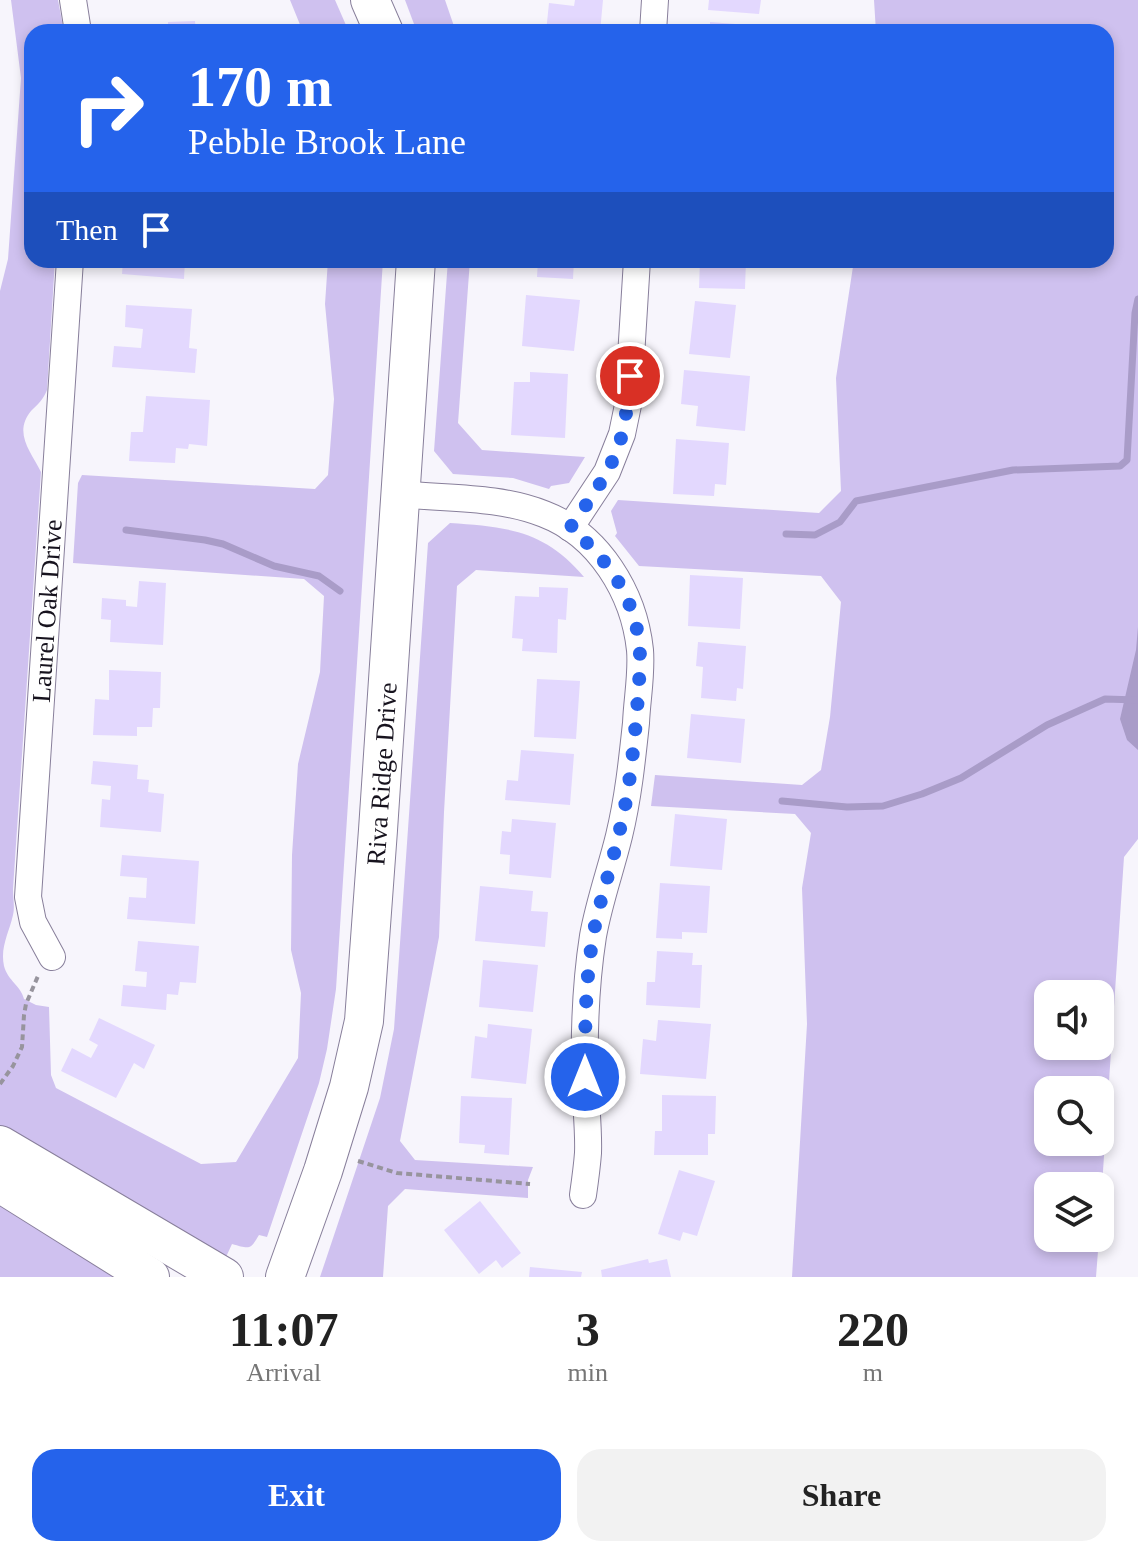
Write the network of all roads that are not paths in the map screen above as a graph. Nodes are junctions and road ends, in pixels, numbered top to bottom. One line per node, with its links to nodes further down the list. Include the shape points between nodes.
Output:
1 (73, 0): 4 (street)
2 (370, 0): 5 (street)
3 (655, 0): 6 (street)
4 (77, 24)
5 (380, 24)
6 (654, 24)
7 (69, 268): 12 (street, Laurel Oak Drive, via 28,897)
8 (415, 268): 10 (street, Riva Ridge Drive)
9 (637, 268): 11 (street, via 622,434 607,472)
10 (401, 494): 11 (street, via 515,505); 18 (street, Riva Ridge Drive, via 364,1021 349,1087)
11 (570, 528): 15 (street, via 604,559 619,582 635,621 640,654 628,793 591,953)
12 (45, 966)
13 (0, 1145): 17 (street)
14 (0, 1183): 16 (street)
15 (583, 1195)
16 (150, 1277)
17 (224, 1277)
18 (285, 1277)

